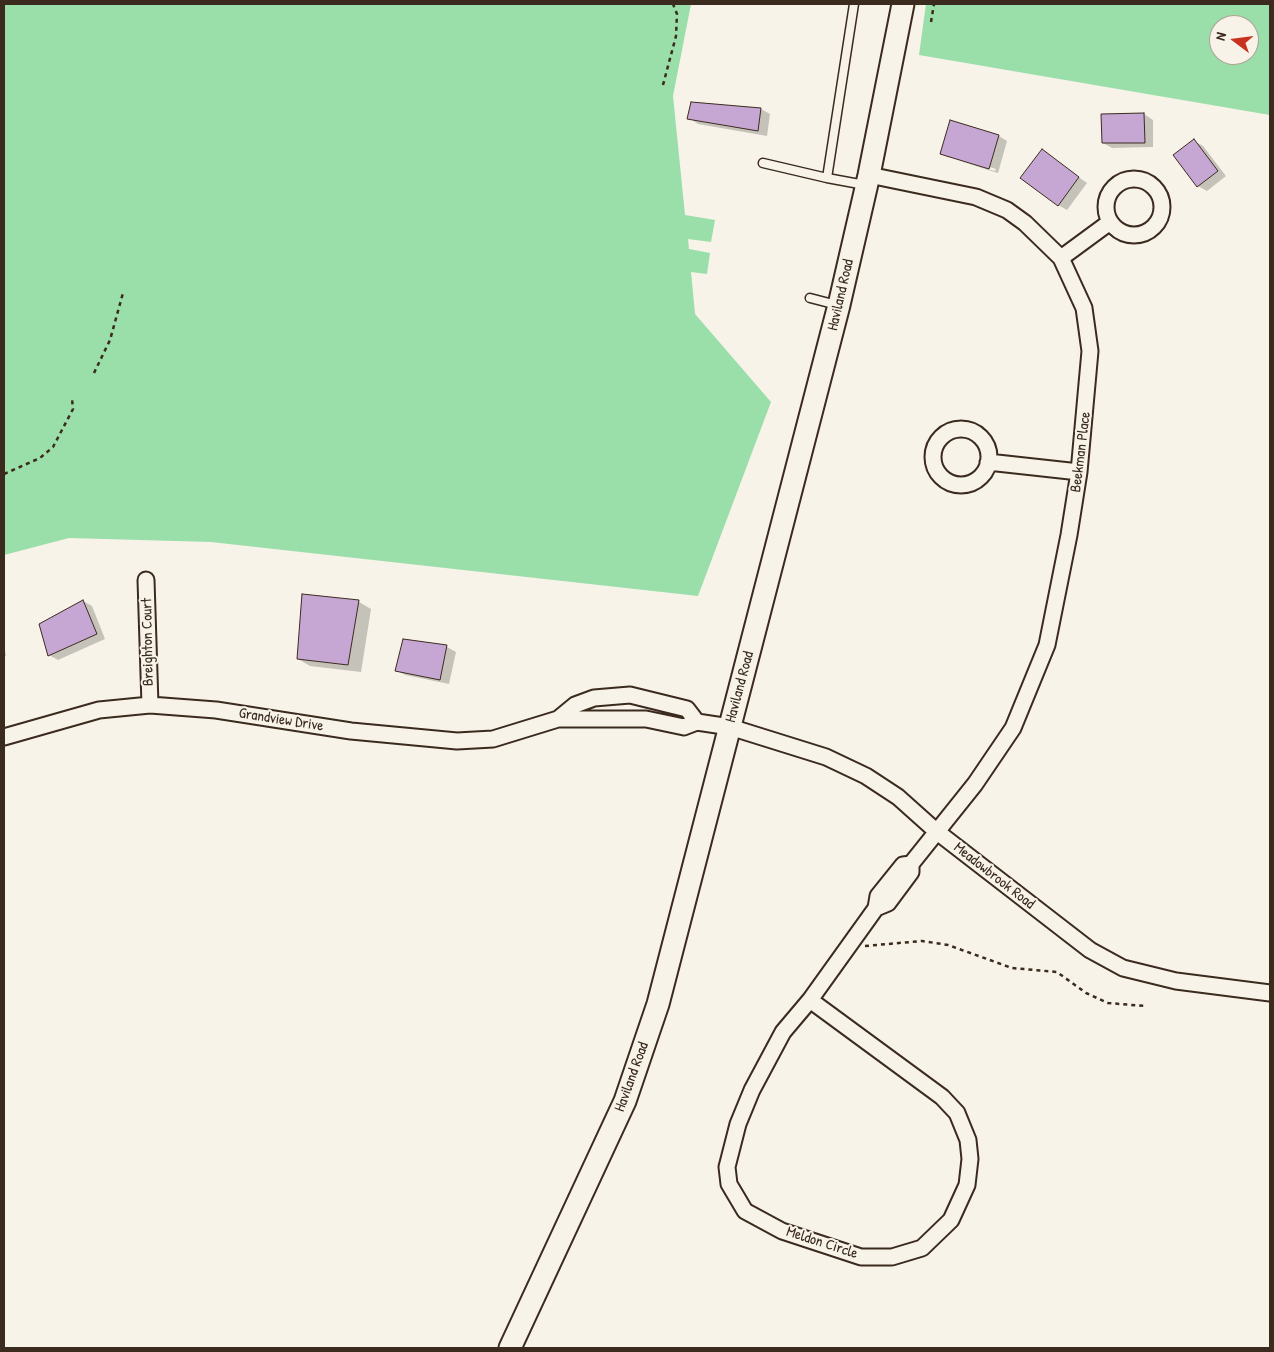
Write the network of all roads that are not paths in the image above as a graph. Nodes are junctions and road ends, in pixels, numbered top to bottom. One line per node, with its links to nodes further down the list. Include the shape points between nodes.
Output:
1 (854, 4): 4 (lane)
2 (903, 4): 5 (street, Haviland Road)
3 (763, 163): 4 (lane)
4 (828, 178): 5 (lane)
5 (868, 180): 7 (street, Beekman Place, via 921,184 992,202 1025,223); 9 (street, Haviland Road)
6 (1110, 222): 7 (street)
7 (1061, 258): 11 (street, Beekman Place, via 1084,308 1089,333 1090,376)
8 (810, 298): 9 (lane)
9 (839, 305): 16 (street, Haviland Road)
10 (988, 462): 11 (street)
11 (1079, 472): 18 (street, Beekman Place, via 1047,645 1013,728 975,784)
12 (146, 580): 13 (street, Breighton Court)
13 (150, 705): 14 (street, Grandview Drive, via 216,710 352,732 457,741 493,739); 17 (street, Grandview Drive, via 99,710)
14 (558, 720): 15 (street, Grandview Drive, via 646,719 684,727); 15 (street, Grandview Drive, via 575,705 594,698 630,695 687,709)
15 (697, 722): 16 (street, Meadowbrook Road)
16 (730, 727): 18 (street, Meadowbrook Road, via 826,757 866,776 898,797); 21 (street, Haviland Road, via 658,1004 625,1101)
17 (4, 736)
18 (936, 831): 19 (street, Meadowbrook Road, via 1090,950 1123,968 1176,981); 20 (street, Meldon Circle, via 888,903 876,908)
19 (1270, 993)
20 (810, 1000): 20 (street, Meldon Circle, via 783,1032 752,1090 730,1149 729,1184 745,1211 782,1231 824,1245 861,1257 892,1256 922,1248 951,1220 967,1185 968,1140 957,1113 942,1097)
21 (510, 1348)

